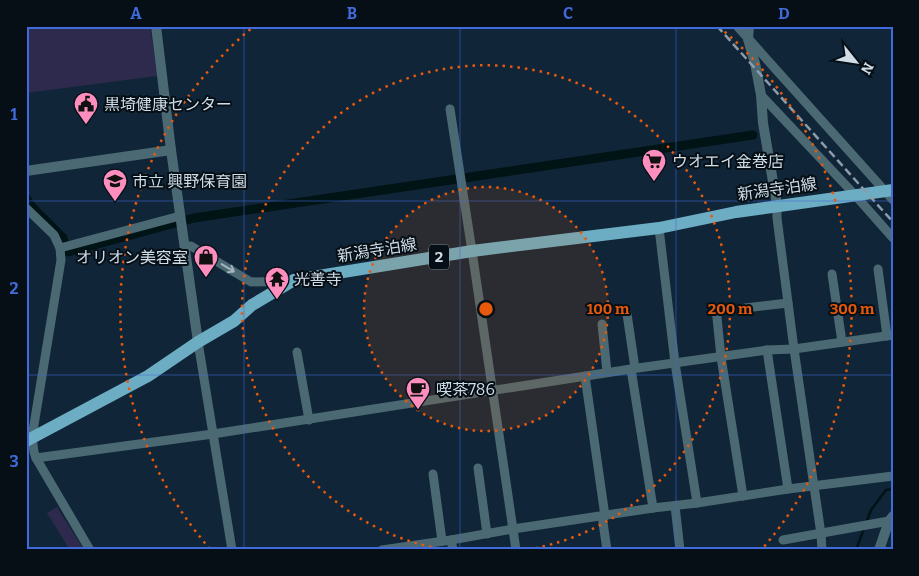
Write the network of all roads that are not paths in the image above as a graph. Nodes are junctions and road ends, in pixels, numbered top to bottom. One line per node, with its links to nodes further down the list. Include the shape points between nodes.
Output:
1 (156, 26): 7 (street)
2 (737, 26): 4 (street)
3 (749, 26): 4 (street)
4 (748, 39): 5 (street); 9 (street)
5 (761, 95): 10 (street); 11 (street)
6 (450, 108): 18 (street)
7 (170, 150): 8 (street); 13 (street)
8 (26, 171)
9 (890, 194): 10 (main road, 新潟寺泊線 / 2)
10 (855, 195): 11 (main road, 新潟寺泊線 / 2); 15 (street)
11 (777, 205): 14 (main road, 新潟寺泊線 / 2); 22 (street)
12 (26, 208): 17 (street, via 54,235)
13 (180, 216): 16 (street); 17 (street)
14 (659, 228): 18 (main road, 新潟寺泊線 / 2); 34 (street)
15 (893, 238)
16 (185, 247): 21 (street, one-way to 21, via 192,246 251,282); 28 (street)
17 (60, 248): 41 (street, via 61,260)
18 (472, 251): 21 (main road, 新潟寺泊線 / 2); 38 (street)
19 (878, 269): 27 (street)
20 (832, 274): 29 (street)
21 (294, 280): 28 (main road, 新潟寺泊線 / 2, via 252,304 234,320)
22 (788, 303): 24 (street); 30 (street)
23 (716, 308): 33 (street)
24 (745, 308)
25 (627, 314): 35 (street)
26 (602, 324): 36 (street)
27 (890, 336): 29 (street)
28 (198, 342): 40 (street); 41 (main road, 新潟寺泊線 / 2, via 148,376)
29 (842, 342): 30 (street)
30 (794, 349): 31 (street); 46 (street)
31 (767, 350): 33 (street); 47 (street)
32 (297, 352): 39 (street)
33 (721, 357): 34 (street); 48 (street)
34 (676, 362): 35 (street); 49 (street)
35 (633, 369): 36 (street); 51 (street)
36 (607, 372): 37 (street)
37 (585, 376): 38 (street); 52 (street)
38 (492, 390): 39 (street); 54 (street)
39 (309, 420): 40 (street)
40 (213, 434): 42 (street); 60 (street)
41 (29, 439): 42 (street)
42 (36, 458): 59 (street)
43 (478, 468): 55 (street)
44 (433, 474): 57 (street)
45 (893, 476): 46 (street)
46 (814, 486): 47 (street); 56 (street)
47 (788, 489): 48 (street)
48 (743, 496): 49 (street)
49 (697, 503): 50 (street)
50 (675, 506): 51 (street); 65 (street)
51 (653, 508): 52 (street)
52 (604, 516): 54 (street); 64 (street)
53 (891, 519): 56 (street); 67 (street)
54 (512, 529): 55 (street); 63 (street)
55 (487, 534): 57 (street)
56 (821, 534): 58 (street); 66 (street)
57 (447, 540): 61 (street); 62 (street)
58 (783, 540)
59 (90, 550)
60 (232, 550)
61 (382, 550)
62 (454, 550)
63 (516, 550)
64 (607, 550)
65 (680, 550)
66 (822, 550)
67 (879, 550)

